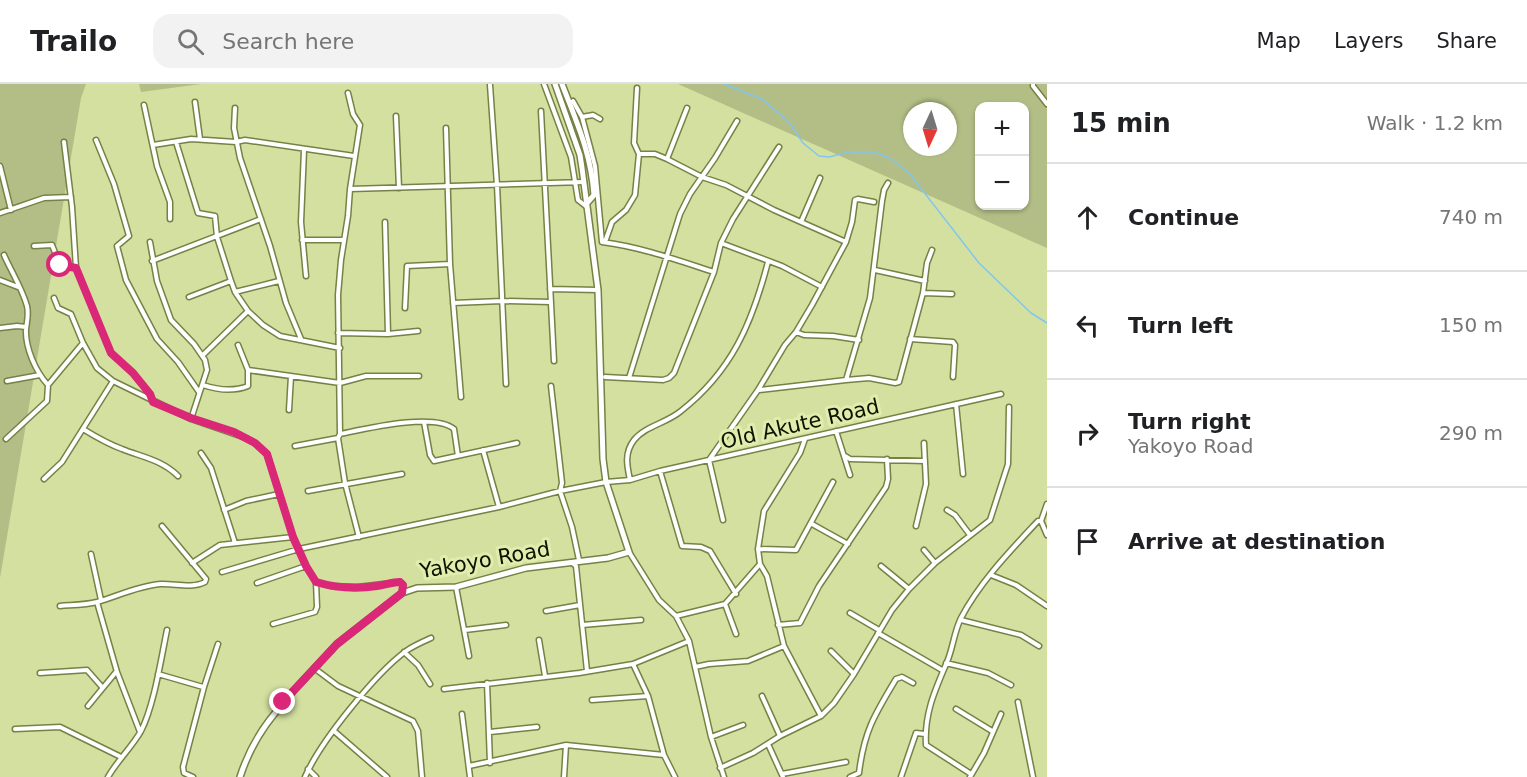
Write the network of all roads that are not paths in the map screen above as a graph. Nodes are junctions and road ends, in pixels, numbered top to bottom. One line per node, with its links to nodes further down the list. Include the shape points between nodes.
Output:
1 (544, 84): 36 (street, via 571,157)
2 (555, 84): 34 (main road, via 580,155)
3 (562, 84): 45 (main road, via 592,171 594,195)
4 (1033, 84): 10 (street)
5 (490, 85): 38 (street)
6 (638, 88): 28 (street, via 634,143)
7 (348, 93): 29 (street, via 360,125)
8 (573, 101): 16 (street)
9 (195, 102): 20 (street)
10 (1047, 104)
11 (144, 105): 25 (street)
12 (235, 108): 24 (street)
13 (687, 108): 30 (street)
14 (541, 111): 35 (street)
15 (396, 116): 40 (street)
16 (582, 117): 17 (street, via 593,115); 56 (street, via 595,166)
17 (600, 119)
18 (737, 121): 32 (street)
19 (446, 128): 39 (street)
20 (200, 139): 23 (street); 24 (street)
21 (96, 140): 118 (street, via 129,236 118,243 117,249 126,280 157,339)
22 (64, 142): 43 (street)
23 (176, 142): 25 (street); 52 (street, via 198,213 215,216)
24 (236, 142): 27 (street, via 263,142); 49 (street)
25 (153, 145): 48 (street, via 170,202)
26 (779, 147): 42 (street)
27 (304, 150): 29 (street); 53 (street)
28 (639, 154): 30 (street); 56 (street, via 635,195 612,222)
29 (354, 156): 41 (street)
30 (667, 159): 32 (street)
31 (0, 166): 46 (street)
32 (702, 177): 42 (street); 62 (street, via 680,214)
33 (820, 178): 51 (street)
34 (584, 182): 36 (street); 45 (main road)
35 (544, 183): 36 (street); 38 (street); 76 (street)
36 (576, 183): 45 (street, via 578,200)
37 (888, 183): 67 (street, via 882,201)
38 (497, 185): 39 (street); 83 (street)
39 (449, 186): 40 (street); 65 (street)
40 (399, 188): 41 (street)
41 (350, 189): 54 (street)
42 (747, 196): 51 (street); 58 (street)
43 (71, 197): 46 (street, via 38,199); 66 (street)
44 (874, 201): 57 (street, via 855,200)
45 (587, 205): 77 (main road)
46 (11, 210): 47 (street)
47 (0, 213)
48 (170, 219)
49 (261, 219): 52 (street); 72 (street)
50 (385, 222): 93 (street)
51 (801, 222): 57 (street)
52 (217, 237): 63 (street); 71 (street)
53 (302, 240): 54 (street); 69 (street)
54 (344, 240): 92 (street)
55 (150, 242): 63 (street)
56 (605, 242): 62 (street)
57 (846, 242): 75 (street)
58 (721, 243): 64 (street); 68 (street)
59 (34, 246): 66 (street, via 51,244 60,265)
60 (932, 250): 73 (street)
61 (4, 255): 74 (street)
62 (668, 256): 68 (street); 108 (street)
63 (152, 261): 100 (street, via 171,320)
64 (768, 262): 75 (street); 148 (street, via 745,332 720,373 679,413 634,441 627,453)
65 (450, 264): 85 (street); 86 (street, via 407,266)
66 (76, 268): 121 (street, via 111,353 133,373)
67 (875, 270): 73 (street); 96 (street)
68 (714, 272): 108 (street, via 674,373 663,380)
69 (306, 276)
70 (0, 280): 74 (street)
71 (231, 281): 78 (street); 81 (street)
72 (279, 281): 78 (street); 95 (street)
73 (925, 281): 79 (street)
74 (18, 287): 89 (street, via 29,319)
75 (822, 287): 91 (street)
76 (550, 289): 77 (street); 84 (street)
77 (598, 290): 149 (main road)
78 (235, 292): 87 (street)
79 (923, 293): 80 (street); 94 (street)
80 (952, 294)
81 (189, 297)
82 (54, 298): 97 (street, via 58,308 71,314)
83 (502, 301): 84 (street); 85 (street); 113 (street)
84 (551, 302): 101 (street)
85 (453, 303): 120 (street)
86 (405, 308)
87 (248, 311): 95 (street, via 280,336); 100 (street)
88 (0, 327): 89 (street)
89 (26, 327): 103 (street)
90 (418, 331): 93 (street)
91 (796, 332): 96 (street); 117 (street)
92 (338, 333): 93 (street); 99 (street)
93 (388, 334)
94 (910, 339): 107 (street, via 954,342); 109 (street, via 899,382)
95 (302, 340): 99 (street)
96 (859, 340): 109 (street)
97 (82, 343): 111 (street, via 97,368); 114 (street)
98 (238, 345): 102 (street)
99 (340, 348): 112 (street)
100 (203, 355): 115 (street, via 207,370)
101 (554, 361)
102 (248, 370): 104 (street); 115 (street, via 248,386 239,390)
103 (40, 375): 110 (street); 114 (street)
104 (291, 376): 112 (street); 124 (street)
105 (419, 376): 112 (street, via 366,376)
106 (605, 377): 108 (street)
107 (953, 377)
108 (629, 378)
109 (846, 380): 117 (street)
110 (7, 381)
111 (113, 381): 121 (street); 127 (street)
112 (340, 383): 129 (street)
113 (506, 384)
114 (48, 385): 131 (street, via 47,401)
115 (203, 385): 118 (street)
116 (550, 386): 153 (street)
117 (758, 390): 140 (street)
118 (199, 392): 125 (street)
119 (1001, 394): 122 (street, Old Akute Road)
120 (461, 397)
121 (153, 402): 125 (street)
122 (957, 404): 128 (street, Old Akute Road); 144 (street)
123 (1009, 407): 164 (street, via 1006,474 992,516)
124 (289, 410)
125 (191, 418): 154 (street, via 255,443 267,454)
126 (424, 422): 129 (street, via 380,426); 137 (street, via 454,429); 137 (street, via 433,460)
127 (83, 429): 146 (street, via 106,443 160,463); 147 (street, via 62,462)
128 (836, 431): 130 (street, Old Akute Road); 138 (street)
129 (339, 436): 134 (street); 151 (street)
130 (805, 439): 140 (street, Old Akute Road); 171 (street, via 764,511)
131 (6, 440)
132 (518, 443): 135 (street)
133 (924, 443): 141 (street)
134 (295, 446)
135 (483, 450): 137 (street); 156 (street)
136 (201, 453): 157 (street, via 211,468)
137 (458, 456)
138 (845, 456): 139 (street); 145 (street)
139 (887, 459): 141 (street); 169 (street, via 886,487)
140 (709, 460): 142 (street, Old Akute Road); 159 (street)
141 (925, 461): 163 (street, via 926,484)
142 (660, 471): 148 (street, Old Akute Road); 189 (street, via 682,546 710,551)
143 (402, 474): 151 (street)
144 (963, 474)
145 (850, 475)
146 (178, 476)
147 (44, 479)
148 (630, 480): 149 (street, Old Akute Road)
149 (606, 482): 153 (street, Old Akute Road); 173 (main road)
150 (834, 482): 161 (street)
151 (345, 483): 152 (street); 167 (street)
152 (308, 491)
153 (560, 491): 156 (street, Old Akute Road); 175 (street)
154 (279, 494): 157 (street); 166 (street)
155 (1047, 504): 160 (street)
156 (500, 507): 167 (street, Old Akute Road)
157 (224, 510): 168 (street)
158 (947, 510): 164 (street)
159 (723, 520)
160 (1041, 521): 165 (street); 183 (street)
161 (812, 524): 169 (street); 171 (street, via 796,550)
162 (162, 526): 177 (street)
163 (916, 526)
164 (970, 535): 178 (street)
165 (1047, 535)
166 (293, 537): 168 (street); 170 (street)
167 (359, 537): 170 (street, Old Akute Road)
168 (235, 543): 177 (street, via 220,545)
169 (848, 544): 203 (street, via 800,623)
170 (299, 549): 180 (street); 182 (street, Old Akute Road)
171 (758, 549): 179 (street)
172 (924, 550): 178 (street)
173 (629, 552): 175 (main road, Yakoyo Road); 197 (street, via 659,600)
174 (91, 554): 190 (street)
175 (579, 560): 176 (main road, Yakoyo Road)
176 (570, 562): 186 (main road, Yakoyo Road, via 526,568); 192 (street, via 576,566)
177 (192, 563): 190 (street, via 206,579 202,584 160,584)
178 (935, 563): 187 (street)
179 (760, 564): 189 (street); 203 (street, via 767,576)
180 (306, 566): 184 (street); 185 (street)
181 (881, 566): 187 (street)
182 (222, 572)
183 (991, 575): 194 (street, via 1016,585); 199 (street)
184 (257, 582)
185 (316, 582): 188 (street, via 358,587 400,582); 200 (street, via 315,612)
186 (456, 586): 188 (main road, Yakoyo Road, via 417,588); 205 (street)
187 (909, 589): 206 (street)
188 (402, 593): 219 (main road, Yakoyo Road)
189 (736, 594): 191 (street)
190 (99, 601): 193 (street); 223 (street)
191 (725, 603): 197 (street); 207 (street)
192 (580, 605): 195 (street); 202 (street)
193 (60, 606)
194 (1047, 606)
195 (546, 611)
196 (850, 613): 206 (street)
197 (676, 616): 210 (street)
198 (641, 620): 202 (street)
199 (960, 620): 213 (street, via 1021,635); 217 (street)
200 (273, 624)
201 (506, 625): 205 (street)
202 (582, 625): 222 (street)
203 (778, 625): 212 (street)
204 (167, 630): 225 (street)
205 (465, 630): 216 (street)
206 (878, 631): 221 (street); 226 (street)
207 (736, 634)
208 (431, 638): 215 (street)
209 (539, 640): 227 (street)
210 (689, 641): 218 (street); 220 (street)
211 (218, 644): 233 (street)
212 (784, 646): 220 (street, via 748,661); 244 (street)
213 (1039, 646)
214 (831, 651): 226 (street)
215 (405, 652): 230 (street); 237 (street)
216 (469, 656)
217 (946, 663): 221 (street); 231 (street, via 988,674)
218 (633, 664): 222 (street); 235 (street)
219 (313, 667): 237 (street); 268 (main road, Yakoyo Road, via 260,733)
220 (695, 667): 253 (street)
221 (942, 670): 252 (street, via 929,706)
222 (586, 671): 227 (street)
223 (117, 672): 232 (street); 251 (street)
224 (40, 673): 232 (street, via 87,670)
225 (158, 674): 233 (street); 251 (street)
226 (854, 674): 244 (street)
227 (545, 676): 228 (street)
228 (487, 683): 234 (street); 250 (street)
229 (913, 683): 277 (street, via 902,677 896,679 872,719 859,773)
230 (430, 684)
231 (1011, 685)
232 (102, 687): 240 (street)
233 (204, 687): 267 (street, via 183,767 184,773)
234 (444, 689)
235 (648, 696): 238 (street); 257 (street)
236 (762, 696): 254 (street)
237 (360, 698): 248 (street); 272 (street, via 413,721)
238 (592, 700)
239 (1018, 702): 279 (street)
240 (88, 706)
241 (956, 709): 249 (street)
242 (462, 714): 261 (street)
243 (1001, 714): 249 (street)
244 (821, 716): 254 (street)
245 (743, 725): 253 (street)
246 (537, 727): 250 (street)
247 (15, 729): 258 (street, via 60,727)
248 (334, 730): 263 (street); 271 (street)
249 (992, 731): 266 (street)
250 (490, 732): 260 (street)
251 (140, 733): 258 (street)
252 (925, 734): 266 (street, via 926,745); 278 (street, via 916,733)
253 (711, 736): 262 (street)
254 (780, 736): 255 (street)
255 (768, 744): 262 (street); 264 (street)
256 (566, 745): 257 (street); 260 (street); 274 (street)
257 (664, 755): 275 (street)
258 (121, 757): 265 (street)
259 (846, 762): 264 (street)
260 (490, 763): 261 (street)
261 (469, 766): 273 (street)
262 (720, 768): 276 (street)
263 (308, 769): 269 (street); 270 (street)
264 (782, 775)
265 (110, 776)
266 (970, 776)
267 (193, 777)
268 (240, 777)
269 (305, 777)
270 (316, 777)
271 (387, 777)
272 (422, 777)
273 (470, 777)
274 (564, 777)
275 (675, 777)
276 (724, 777)
277 (850, 777)
278 (901, 777)
279 (1033, 777)

